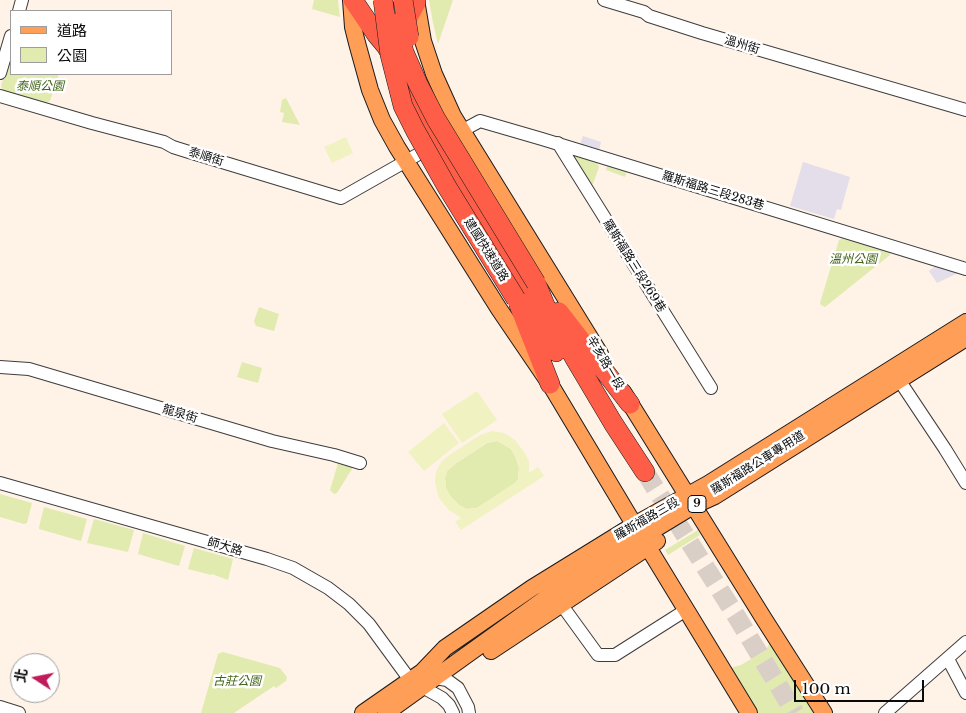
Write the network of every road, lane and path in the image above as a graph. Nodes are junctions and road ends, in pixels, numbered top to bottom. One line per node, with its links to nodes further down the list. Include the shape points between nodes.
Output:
1 (352, 0): 15 (highway, via 397,65 406,92); 16 (main road, via 356,43 370,90 382,120)
2 (373, 0): 10 (highway, bridge, via 381,47)
3 (383, 0): 10 (highway, 建國快速道路, bridge, via 390,55)
4 (393, 0): 12 (highway, 建國快速道路, bridge, via 404,52)
5 (604, 0): 11 (street, 溫州街, via 702,33)
6 (412, 1): 12 (highway, bridge, via 404,10 421,83); 13 (main road, 辛亥路一段, via 434,74); 15 (highway, via 402,40 403,63)
7 (10, 39): 8 (street)
8 (0, 72)
9 (0, 96): 16 (street, 泰順街, via 164,142 341,198)
10 (403, 106): 20 (highway, 建國快速道路, bridge, via 447,187)
11 (966, 110)
12 (436, 119): 19 (highway, 建國快速道路, bridge)
13 (462, 130): 14 (street, 羅斯福路三段283巷, via 480,121); 15 (street, 羅斯福路三段283巷); 31 (main road, 辛亥路一段)
14 (558, 144): 18 (street, 羅斯福路三段283巷); 30 (street, 羅斯福路三段269巷)
15 (435, 145): 16 (street, 泰順街); 17 (highway)
16 (406, 161): 28 (main road)
17 (500, 250): 25 (highway); 26 (highway)
18 (966, 269)
19 (536, 283): 26 (highway, 建國快速道路); 31 (highway)
20 (516, 299): 25 (highway, 建國快速道路); 28 (highway)
21 (966, 322): 35 (main road, 羅斯福路三段 / 9)
22 (966, 332): 35 (main road, 羅斯福路公車專用道 / 9)
23 (966, 338): 35 (main road, 羅斯福路公車專用道 / 9, via 715,496)
24 (966, 344): 29 (main road, 羅斯福路三段 / 9)
25 (556, 352): 26 (highway, 建國快速道路, via 641,475)
26 (575, 359)
27 (0, 367): 32 (street, 龍泉街, via 29,370 272,441)
28 (550, 384): 36 (main road)
29 (903, 386): 34 (street); 35 (main road, 羅斯福路三段 / 9, via 730,493)
30 (711, 388)
31 (630, 404): 35 (main road, 辛亥路一段)
32 (360, 463)
33 (0, 483): 41 (street, 師大路, via 292,568 349,604)
34 (966, 483)
35 (692, 504): 36 (main road, 羅斯福路三段 / 9); 36 (main road, 羅斯福路三段 / 9); 52 (main road, 辛亥路一段)
36 (641, 536): 37 (main road, 羅斯福路三段 / 9); 38 (main road); 41 (main road, 9, via 571,580); 41 (main road, 羅斯福路三段 / 9, via 532,588 445,648 422,672)
37 (560, 604): 38 (street, via 598,655 621,652); 41 (main road, 羅斯福路三段 / 9)
38 (686, 610): 51 (main road)
39 (966, 642): 40 (street)
40 (948, 659): 42 (street); 53 (street)
41 (426, 683): 45 (main road, 羅斯福路三段 / 9); 46 (main road, 9); 47 (main road, 9); 48 (main road, 羅斯福路三段 / 9); 49 (street, 師大路); 50 (street, 師大路, via 458,688)
42 (966, 693)
43 (0, 707): 44 (street)
44 (19, 713)
45 (363, 713)
46 (378, 713)
47 (386, 713)
48 (401, 713)
49 (453, 713)
50 (469, 713)
51 (749, 713)
52 (824, 713)
53 (885, 713)

